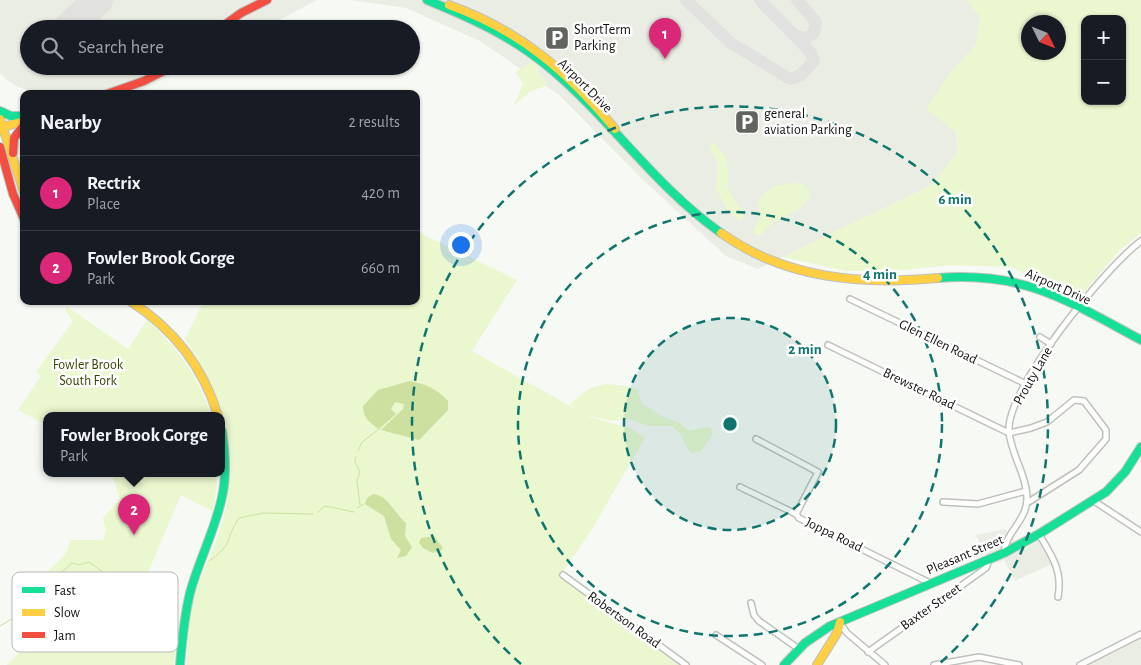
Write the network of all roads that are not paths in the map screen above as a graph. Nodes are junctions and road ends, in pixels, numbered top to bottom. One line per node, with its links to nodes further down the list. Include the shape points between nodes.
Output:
1 (267, 0): 4 (main road)
2 (427, 0): 14 (main road, Airport Drive, via 496,31 529,52 562,78)
3 (433, 0): 14 (main road, Airport Drive, via 486,18 535,48 592,101)
4 (231, 20)
5 (156, 75): 6 (main road)
6 (118, 90)
7 (0, 111): 8 (main road)
8 (20, 116)
9 (20, 117): 11 (main road)
10 (20, 122): 11 (main road)
11 (1, 124): 15 (main road)
12 (20, 130): 15 (main road, via 13,146)
13 (0, 147): 17 (main road)
14 (639, 158): 21 (main road, Airport Drive, via 715,230 765,259 805,273 873,282 971,276 998,278 1030,286)
15 (16, 170): 16 (main road)
16 (20, 181)
17 (20, 207)
18 (1141, 241): 21 (street, Prouty Lane, via 1119,260)
19 (850, 299): 26 (street, Glen Ellen Road)
20 (136, 305): 27 (main road, via 157,320 184,349 204,381)
21 (1078, 308): 23 (main road, Airport Drive); 24 (street, Prouty Lane)
22 (1040, 337): 24 (street)
23 (1141, 340)
24 (1051, 344): 26 (street, Prouty Lane)
25 (828, 345): 28 (street, Brewster Road)
26 (1026, 384): 28 (street, Prouty Lane, via 1014,407)
27 (216, 412)
28 (1009, 433): 33 (street, Prouty Lane); 36 (street, via 1047,422 1077,399 1085,402 1107,433 1105,442 1079,470)
29 (756, 439): 37 (street, via 818,472)
30 (1141, 447): 34 (main road, Pleasant Street, via 1119,480)
31 (224, 477): 51 (main road, via 219,516 190,594)
32 (740, 487): 37 (street, Joppa Road)
33 (1026, 491): 35 (street, via 978,504); 36 (street, Prouty Lane)
34 (1094, 501): 38 (street); 39 (main road, Pleasant Street)
35 (943, 502)
36 (1027, 503): 40 (street, via 1004,545)
37 (796, 514): 43 (street, Joppa Road)
38 (1141, 532)
39 (1039, 534): 40 (main road, Pleasant Street); 44 (street, via 1058,569)
40 (1007, 552): 41 (main road, Pleasant Street)
41 (989, 560): 43 (main road, Pleasant Street); 50 (street, Baxter Street, via 986,568)
42 (563, 575): 52 (street, Robertson Road)
43 (930, 583): 46 (main road, Pleasant Street)
44 (1058, 597)
45 (751, 603): 49 (street, via 759,620)
46 (840, 622): 49 (main road, Pleasant Street, via 817,634); 50 (street, via 846,633); 55 (main road, via 838,634)
47 (716, 634): 53 (street)
48 (1141, 634): 59 (street)
49 (799, 649): 54 (main road, Pleasant Street)
50 (868, 652): 56 (street)
51 (180, 665)
52 (686, 665)
53 (762, 665)
54 (784, 665)
55 (817, 665)
56 (885, 665)
57 (934, 665): 58 (street, via 979,657)
58 (1019, 665)
59 (1080, 665)

